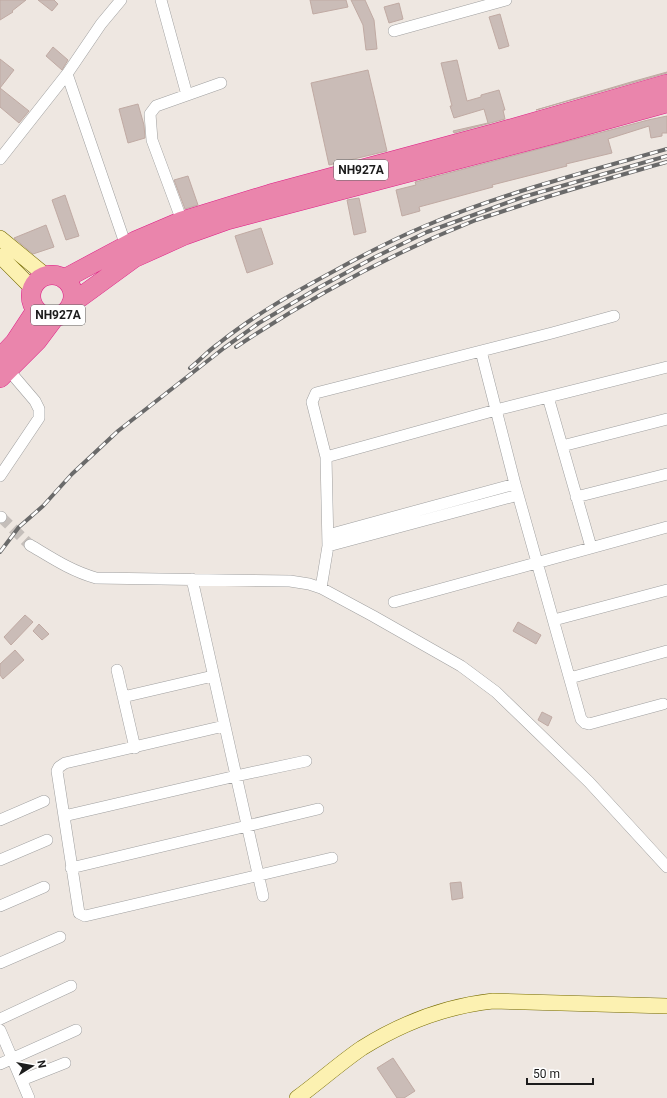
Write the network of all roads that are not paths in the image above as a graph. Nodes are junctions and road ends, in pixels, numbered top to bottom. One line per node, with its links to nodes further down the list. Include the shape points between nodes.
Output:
1 (121, 0): 5 (street, via 101,24)
2 (161, 0): 8 (street)
3 (506, 0): 4 (street)
4 (394, 31)
5 (67, 74): 10 (street); 13 (street)
6 (221, 83): 8 (street)
7 (667, 84): 11 (highway, NH927A, via 270,194)
8 (187, 95): 11 (street, via 156,106 150,114 152,140)
9 (667, 103): 17 (highway, NH927A, via 227,220 185,235 134,258)
10 (0, 159)
11 (182, 221): 13 (highway, NH927A)
12 (0, 238): 16 (main road)
13 (126, 246): 15 (highway, NH927A)
14 (0, 256): 16 (main road)
15 (64, 278): 16 (highway, via 51,274); 17 (highway, NH927A, via 72,290)
16 (38, 282): 18 (highway, NH927A, via 30,297)
17 (71, 304): 20 (highway, NH927A, via 67,310)
18 (36, 310): 20 (highway, NH927A, via 48,317); 22 (highway, NH927A, via 14,342)
19 (614, 316): 21 (street)
20 (55, 317): 22 (highway, NH927A, via 37,341)
21 (481, 351): 25 (street); 28 (street, via 316,393 312,402)
22 (2, 366): 30 (street, via 35,401 39,409 39,418)
23 (667, 367): 24 (street)
24 (548, 397): 25 (street); 27 (street)
25 (496, 410): 28 (street); 31 (street)
26 (667, 419): 27 (street)
27 (562, 446): 32 (street)
28 (326, 457): 34 (street)
29 (667, 474): 32 (street)
30 (0, 476)
31 (517, 490): 34 (street); 37 (street)
32 (576, 497): 36 (street)
33 (667, 527): 36 (street)
34 (328, 541): 39 (street)
35 (30, 545): 38 (street, via 67,567 96,578)
36 (591, 547): 37 (street)
37 (538, 562): 41 (street); 42 (street)
38 (192, 579): 39 (street, via 290,581); 45 (street)
39 (321, 588): 61 (street, via 461,666 496,692 588,782)
40 (667, 590): 42 (street)
41 (394, 602)
42 (554, 620): 46 (street)
43 (667, 651): 46 (street)
44 (117, 670): 47 (street)
45 (213, 676): 47 (street); 49 (street)
46 (570, 678): 48 (street, via 581,719 585,723)
47 (123, 697): 50 (street)
48 (663, 704)
49 (224, 726): 50 (street); 52 (street)
50 (135, 748): 55 (street, via 65,763 58,767)
51 (306, 761): 52 (street)
52 (236, 776): 55 (street); 57 (street)
53 (44, 801): 56 (street)
54 (318, 810): 57 (street)
55 (64, 816): 62 (street)
56 (0, 820)
57 (248, 827): 62 (street); 63 (street)
58 (47, 840): 60 (street)
59 (332, 858): 63 (street)
60 (0, 860)
61 (667, 867)
62 (71, 868): 63 (street, via 77,909 85,916)
63 (259, 875): 65 (street)
64 (44, 887): 66 (street)
65 (263, 896)
66 (0, 906)
67 (60, 937): 68 (street)
68 (0, 963)
69 (71, 986): 71 (street)
70 (664, 1006): 79 (main road, via 493,1001 443,1010 362,1048)
71 (0, 1019)
72 (0, 1030): 74 (street)
73 (76, 1030): 74 (street)
74 (12, 1058): 76 (street); 77 (street)
75 (65, 1063): 77 (street)
76 (0, 1064)
77 (22, 1080): 78 (street)
78 (27, 1097)
79 (297, 1098)

